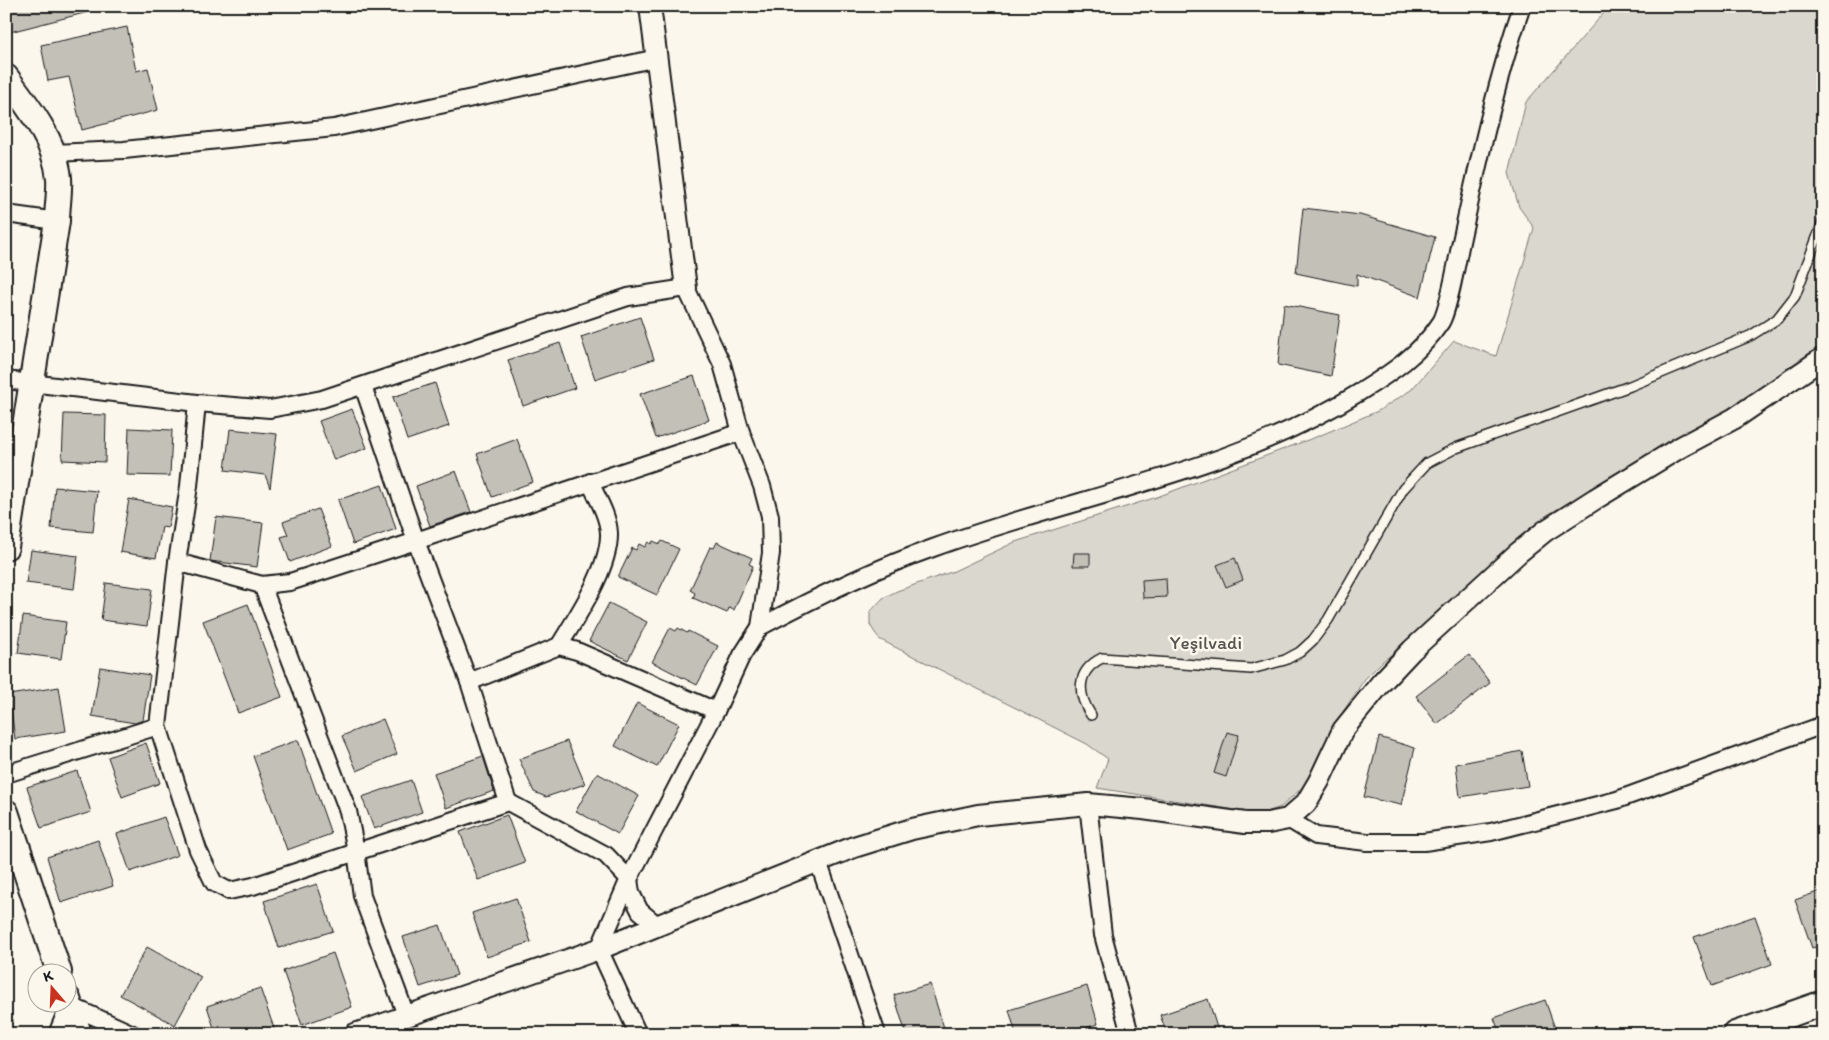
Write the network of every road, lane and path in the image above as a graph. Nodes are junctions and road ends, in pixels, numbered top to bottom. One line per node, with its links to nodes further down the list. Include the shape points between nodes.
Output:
1 (650, 6): 3 (street)
2 (1522, 6): 21 (street, via 1486,132 1443,319 1418,351 1388,375 1321,416 1216,461 932,548 823,593)
3 (657, 58): 5 (street, via 334,128 124,150); 9 (street)
4 (6, 76): 5 (main road, via 38,121)
5 (52, 153): 7 (main road, via 59,178)
6 (6, 214): 7 (street)
7 (57, 221): 12 (main road)
8 (1823, 222): 25 (lane, via 1795,296 1777,319 1750,336 1630,386 1456,448 1427,463 1403,489 1328,620 1300,652 1266,666 1250,668 1102,658 1086,669 1081,680 1083,702)
9 (686, 288): 13 (street, via 628,296); 15 (street, via 722,364)
10 (1823, 358): 32 (street, via 1735,418 1595,499 1545,531 1518,553 1412,650 1376,688 1343,730 1320,781 1306,803)
11 (6, 380): 12 (street)
12 (30, 384): 14 (street); 18 (main road)
13 (363, 386): 14 (street, via 322,399 270,409); 17 (street)
14 (197, 403): 19 (street)
15 (741, 432): 16 (street); 21 (street, via 770,516 771,553)
16 (590, 482): 17 (street); 22 (street, via 609,533 606,553 596,579)
17 (416, 541): 20 (street, via 290,582); 23 (street)
18 (6, 546)
19 (177, 562): 20 (street); 27 (street)
20 (262, 585): 33 (street, via 348,812)
21 (760, 627): 24 (street, via 742,655)
22 (559, 646): 23 (street); 24 (street)
23 (469, 682): 29 (street)
24 (716, 711): 35 (street)
25 (1091, 715)
26 (1823, 725): 32 (street, via 1617,800 1491,832 1424,842 1367,842 1316,836)
27 (158, 726): 28 (street); 33 (street, via 198,850 214,883 229,891 253,886)
28 (6, 774)
29 (508, 802): 33 (street); 35 (street, via 606,854)
30 (1088, 804): 32 (street, via 1244,823); 34 (street, via 978,815 912,829); 50 (street, via 1104,935)
31 (6, 812): 38 (main road)
32 (1288, 819)
33 (356, 851): 43 (street, via 362,896)
34 (818, 861): 36 (street); 49 (street)
35 (629, 879): 36 (street, via 635,903); 37 (street)
36 (657, 925): 37 (street)
37 (599, 949): 43 (street); 48 (street)
38 (56, 962)
39 (1823, 1003): 51 (main road)
40 (78, 1007): 46 (street)
41 (65, 1012): 44 (street)
42 (71, 1012): 45 (main road)
43 (406, 1014): 47 (street)
44 (57, 1034)
45 (79, 1034)
46 (133, 1034)
47 (354, 1034)
48 (638, 1034)
49 (877, 1034)
50 (1130, 1034)
51 (1735, 1034)

